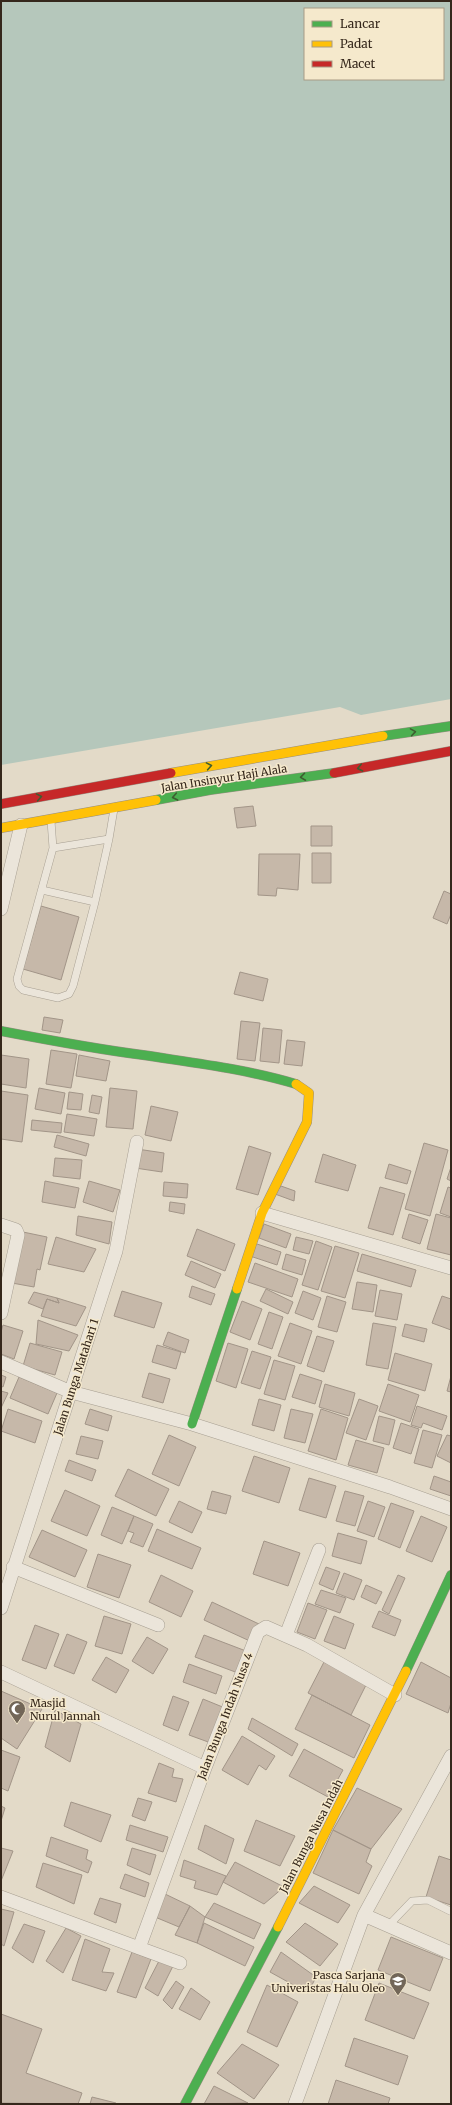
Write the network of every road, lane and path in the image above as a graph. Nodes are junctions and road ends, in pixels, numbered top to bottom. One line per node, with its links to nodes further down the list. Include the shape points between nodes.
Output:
1 (451, 726): 3 (street, Jalan Insinyur Haji Alala, one-way to 1, via 340,743)
2 (451, 751): 4 (street, Jalan Insinyur Haji Alala, one-way to 4, via 342,772 210,790)
3 (1, 804)
4 (114, 809): 5 (street, Jalan Insinyur Haji Alala); 8 (lane)
5 (51, 820): 6 (street, Jalan Insinyur Haji Alala); 9 (lane)
6 (21, 825): 7 (street, Jalan Insinyur Haji Alala); 12 (street)
7 (1, 828)
8 (110, 839): 9 (lane); 11 (lane)
9 (53, 848): 10 (lane)
10 (42, 890): 11 (lane); 11 (lane, via 17,979 23,990 58,998 70,994)
11 (95, 902)
12 (1, 909)
13 (1, 1031): 15 (street, via 77,1046 209,1065 277,1078 304,1087 309,1093 310,1101 307,1122)
14 (137, 1142): 20 (street, Jalan Bunga Matahari 1, via 116,1251)
15 (262, 1213): 17 (street); 21 (street)
16 (1, 1225): 18 (street, via 16,1230 18,1234)
17 (451, 1268)
18 (1, 1313)
19 (1, 1362): 20 (street)
20 (71, 1392): 21 (street); 24 (street, Jalan Bunga Matahari 1)
21 (192, 1424): 22 (street)
22 (451, 1509)
23 (319, 1550): 28 (street)
24 (14, 1567): 26 (street, Jalan Bunga Matahari 1); 27 (street)
25 (451, 1575): 30 (street, Jalan Bunga Nusa Indah)
26 (1, 1608)
27 (158, 1625)
28 (286, 1635): 30 (street, Jalan Bunga Indah Nusa 4); 32 (street, Jalan Bunga Indah Nusa 4, via 266,1627 258,1632)
29 (1, 1672): 32 (street)
30 (395, 1695): 40 (street, Jalan Bunga Nusa Indah, via 252,1978)
31 (451, 1756): 35 (street)
32 (205, 1768): 37 (street, Jalan Bunga Indah Nusa 4)
33 (1, 1897): 37 (street)
34 (450, 1911): 36 (lane, via 428,1900 412,1901)
35 (364, 1915): 36 (street); 41 (street)
36 (389, 1925): 38 (street)
37 (139, 1948): 39 (street)
38 (451, 1953)
39 (180, 1963)
40 (185, 2104)
41 (295, 2104)

